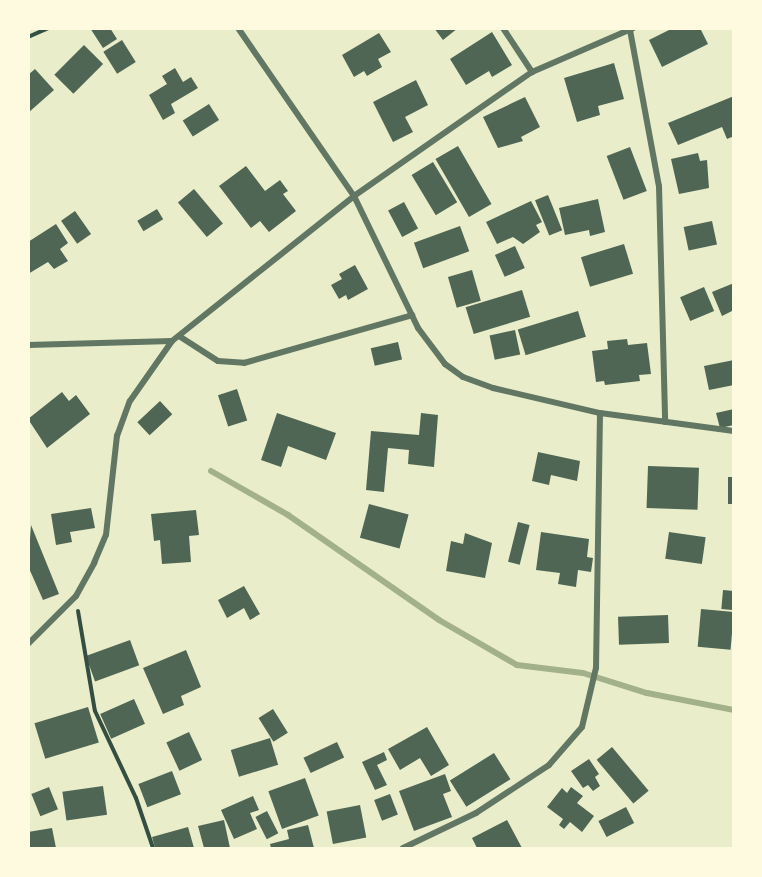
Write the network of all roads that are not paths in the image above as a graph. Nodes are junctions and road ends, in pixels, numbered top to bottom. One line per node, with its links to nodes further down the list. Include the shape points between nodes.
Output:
1 (238, 28): 5 (street)
2 (502, 28): 4 (street)
3 (632, 29): 4 (street); 11 (street, via 659,186)
4 (532, 72): 5 (street)
5 (354, 196): 6 (street); 7 (street)
6 (412, 315): 7 (street, via 244,363 218,361); 10 (street, via 429,345 463,377)
7 (178, 336): 8 (street)
8 (172, 341): 9 (street); 13 (street, via 130,401 117,436 106,535 76,596)
9 (28, 345)
10 (600, 413): 11 (street); 14 (street, via 596,668 582,727 549,765 476,813)
11 (665, 422): 12 (street)
12 (734, 431)
13 (28, 644)
14 (403, 849)

